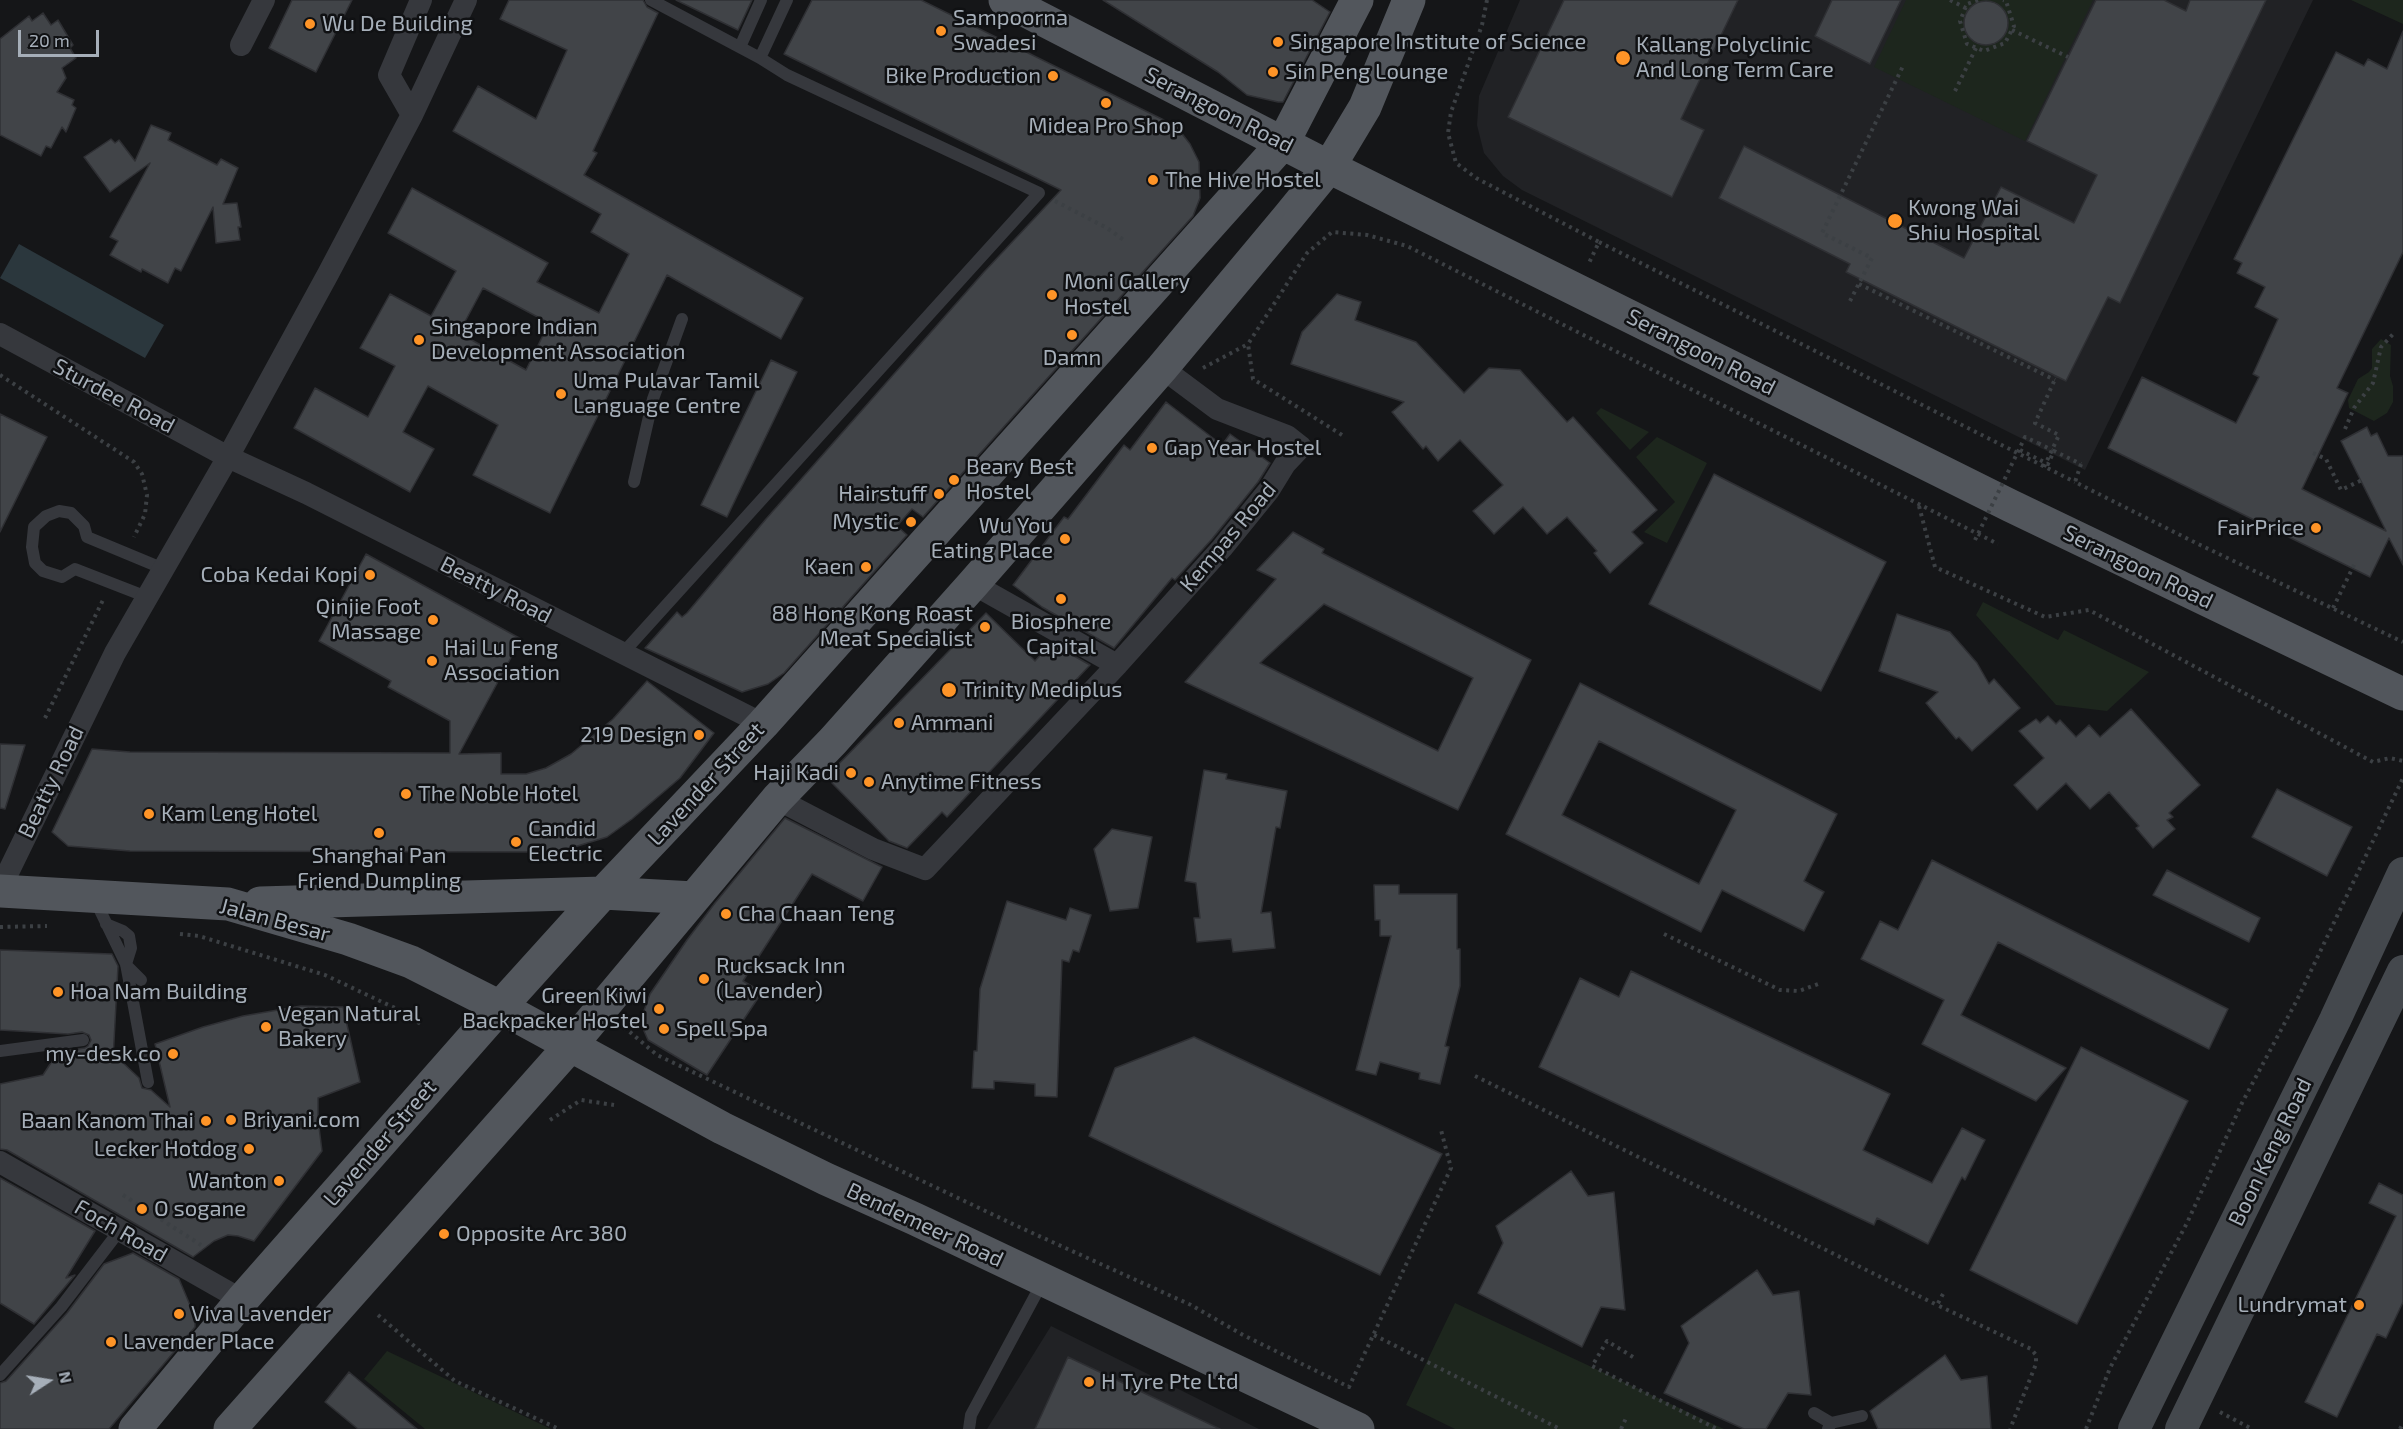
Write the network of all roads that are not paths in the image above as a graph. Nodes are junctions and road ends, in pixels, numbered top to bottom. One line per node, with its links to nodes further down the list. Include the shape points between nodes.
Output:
1 (264, 0): 10 (street)
2 (421, 0): 13 (street, via 389,75)
3 (466, 0): 13 (street, Beatty Road)
4 (651, 0): 11 (lane)
5 (761, 0): 11 (lane)
6 (787, 0): 12 (lane)
7 (1005, 0): 14 (main road, Serangoon Road)
8 (1357, 0): 14 (main road, Lavender Street)
9 (1409, 0): 15 (main road, via 1365,107)
10 (241, 45)
11 (740, 47): 12 (lane)
12 (760, 58): 24 (lane, via 787,75 1039,193)
13 (412, 116): 19 (street, Beatty Road)
14 (1283, 143): 15 (main road, Serangoon Road); 27 (main road, Lavender Street)
15 (1329, 167): 18 (main road); 26 (main road, Serangoon Road, via 2011,506)
16 (682, 319): 20 (lane, via 653,399)
17 (0, 334): 19 (street, Sturdee Road)
18 (1171, 375): 22 (main road); 25 (street, Kempas Road, via 1217,409 1287,436 1301,447 1222,548)
19 (228, 457): 21 (street, Beatty Road); 24 (street, Beatty Road)
20 (634, 482)
21 (164, 569): 23 (street, Beatty Road); 23 (lane, via 87,537 84,526 71,513 58,511 34,527 35,563 43,571 62,577 75,569)
22 (973, 584): 25 (street); 28 (main road)
23 (147, 597): 30 (street, Beatty Road, via 104,675)
24 (622, 654): 27 (street, Beatty Road)
25 (1117, 665): 28 (street, Kempas Road, via 925,869 873,849)
26 (2403, 694)
27 (763, 724): 31 (main road, Lavender Street)
28 (777, 799): 32 (main road)
29 (2403, 873): 55 (main road, Boon Keng Road)
30 (0, 890): 34 (main road, Jalan Besar)
31 (603, 893): 32 (main road); 33 (main road); 38 (main road, Lavender Street)
32 (694, 898): 40 (main road)
33 (228, 904): 34 (main road, Jalan Besar); 38 (main road, Jalan Besar, via 411,962)
34 (100, 910): 35 (lane)
35 (126, 964): 37 (lane); 42 (lane)
36 (2403, 971): 56 (main road, Boon Keng Road)
37 (141, 980)
38 (500, 1007): 40 (main road, Bendemeer Road); 46 (main road, Lavender Street)
39 (83, 1040): 41 (lane)
40 (571, 1045): 45 (main road, Bendemeer Road, via 722,1128); 52 (main road)
41 (0, 1051)
42 (148, 1082)
43 (0, 1162): 44 (street, Foch Road)
44 (115, 1222): 46 (street, Foch Road); 47 (lane, via 61,1307)
45 (1043, 1280): 53 (lane, via 971,1415); 54 (main road, Bendemeer Road)
46 (242, 1300): 51 (main road, Lavender Street)
47 (0, 1375)
48 (1814, 1413): 50 (lane)
49 (1862, 1416): 50 (lane)
50 (1830, 1426)
51 (135, 1429)
52 (230, 1429)
53 (969, 1429)
54 (1358, 1429)
55 (2134, 1429)
56 (2181, 1429)

